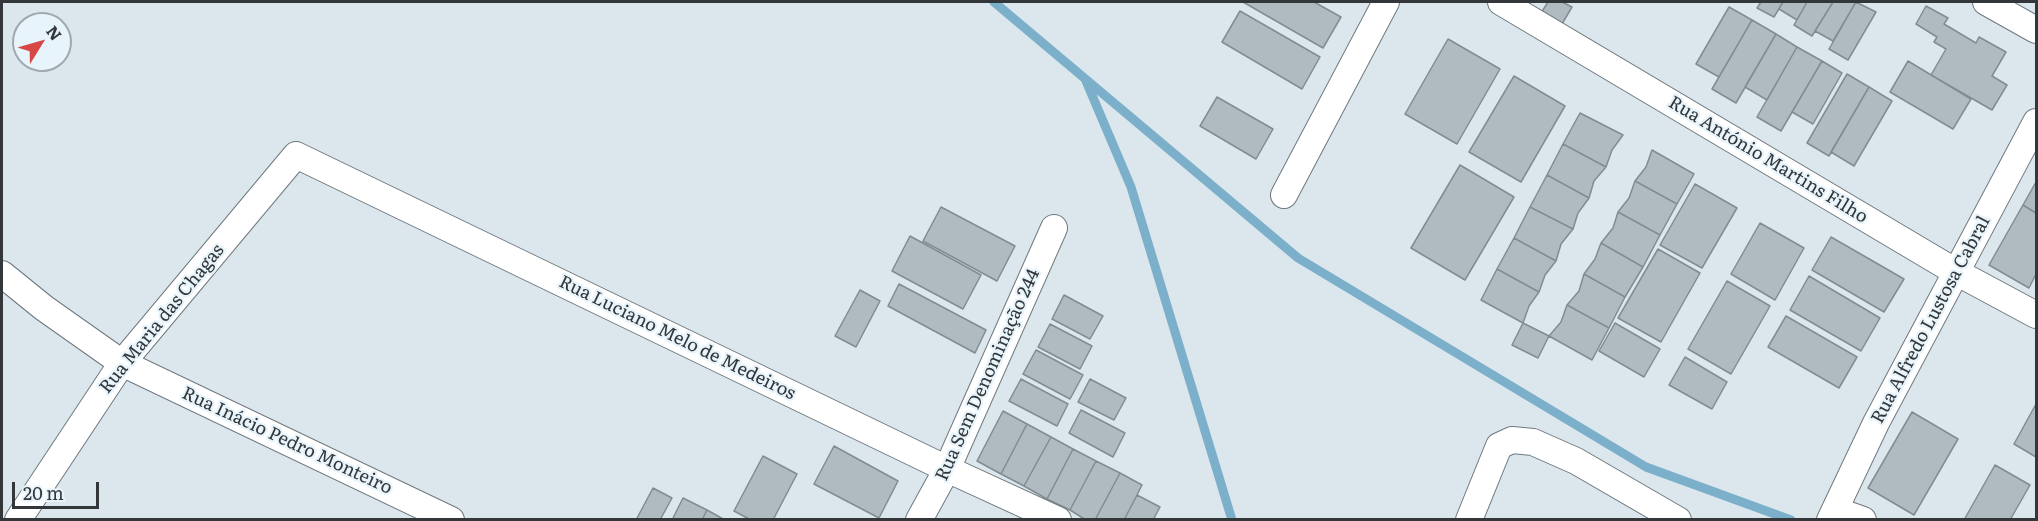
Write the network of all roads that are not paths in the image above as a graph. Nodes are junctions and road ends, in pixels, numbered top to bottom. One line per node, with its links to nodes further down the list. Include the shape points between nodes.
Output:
1 (1386, 2): 7 (street)
2 (1501, 2): 9 (street, Rua António Martins Filho)
3 (1986, 2): 4 (street)
4 (2037, 30)
5 (2037, 122): 9 (street, Rua Alfredo Lustosa Cabral)
6 (296, 155): 12 (street, Rua Maria das Chagas); 13 (street, Rua Luciano Melo de Medeiros)
7 (1284, 195)
8 (1054, 228): 13 (street, Rua Sem Denominação 244)
9 (1956, 272): 11 (street, Rua António Martins Filho); 14 (street, Rua Alfredo Lustosa Cabral, via 1876,423)
10 (2, 274): 12 (street, Rua Inácio Pedro Monteiro)
11 (2037, 315)
12 (122, 363): 15 (street, Rua Maria das Chagas); 16 (street, Rua Inácio Pedro Monteiro)
13 (947, 469): 17 (street, Rua Sem Denominação 244); 18 (street, Rua Luciano Melo de Medeiros)
14 (1833, 515): 21 (street)
15 (18, 519)
16 (451, 519)
17 (919, 519)
18 (1058, 519)
19 (1469, 519): 20 (street, via 1499,446 1512,440 1533,442 1576,461)
20 (1678, 519)
21 (1863, 519)

